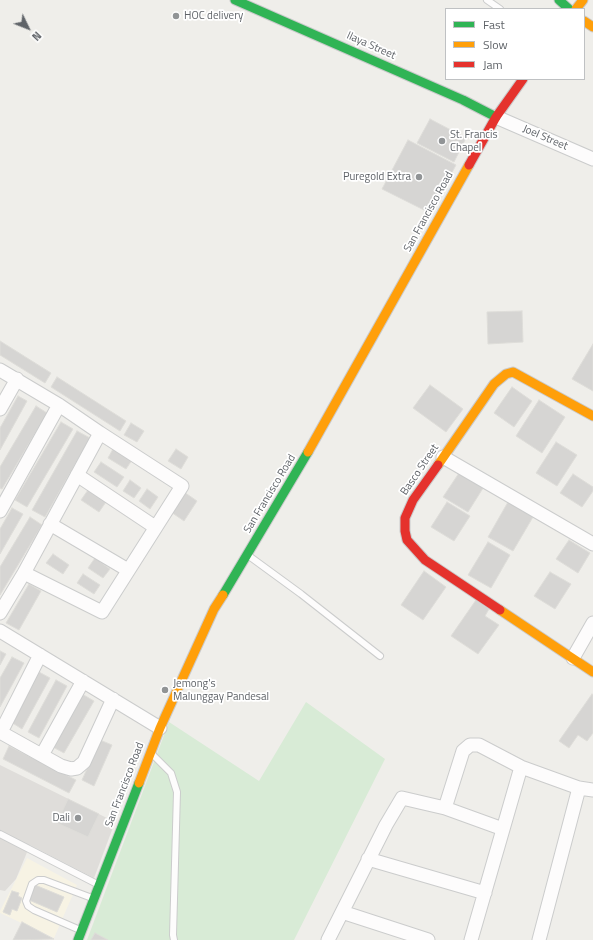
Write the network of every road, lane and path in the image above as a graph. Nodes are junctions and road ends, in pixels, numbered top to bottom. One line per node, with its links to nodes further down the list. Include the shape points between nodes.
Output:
1 (235, 0): 9 (main road, Ilaya Street)
2 (487, 0): 5 (lane)
3 (559, 0): 6 (main road)
4 (583, 0): 7 (main road)
5 (499, 8)
6 (568, 8)
7 (577, 8)
8 (522, 80): 9 (main road, San Francisco Road)
9 (496, 117): 10 (street, Joel Street); 23 (main road, San Francisco Road, via 292,481)
10 (593, 159)
11 (0, 370): 12 (street)
12 (17, 380): 13 (street); 14 (street)
13 (59, 405): 16 (street); 19 (street)
14 (0, 409)
15 (593, 416): 17 (main road, Basco Street, via 513,372 506,374 494,384)
16 (100, 433): 18 (street); 21 (street, via 182,486)
17 (443, 457): 22 (street); 31 (main road, Basco Street, via 412,500 405,518 407,540 426,560)
18 (77, 475): 20 (street); 21 (street)
19 (0, 511)
20 (50, 524): 24 (street); 25 (street)
21 (155, 527): 24 (street)
22 (593, 544)
23 (247, 555): 30 (lane); 35 (main road, San Francisco Road, via 214,609)
24 (128, 570): 25 (street, via 102,612)
25 (24, 573): 26 (street)
26 (0, 613)
27 (593, 623): 31 (street)
28 (0, 630): 29 (street)
29 (40, 655): 33 (street); 36 (street)
30 (380, 656)
31 (573, 658): 32 (main road, Basco Street)
32 (593, 672)
33 (83, 681): 34 (street); 38 (street)
34 (112, 699): 35 (street); 38 (street, via 84,762 77,768 61,766)
35 (160, 728): 37 (main road, San Francisco Road)
36 (0, 732): 38 (street)
37 (150, 753): 46 (main road, San Francisco Road); 52 (lane, via 171,773 177,792)
38 (42, 756)
39 (521, 767): 40 (street); 42 (street, via 479,745 470,745 463,752); 43 (street)
40 (579, 788): 41 (street); 56 (street)
41 (593, 790)
42 (445, 808): 43 (street); 45 (street, via 402,798)
43 (503, 829): 47 (street)
44 (0, 834): 46 (lane)
45 (368, 859): 47 (street); 49 (street)
46 (99, 884): 48 (main road, San Francisco Road)
47 (485, 893): 55 (street)
48 (94, 898): 50 (main road, San Francisco Road); 50 (lane, via 44,880 32,884 26,901 28,906)
49 (342, 912): 53 (street); 54 (street)
50 (81, 930): 51 (main road, San Francisco Road)
51 (78, 940)
52 (174, 940)
53 (328, 940)
54 (426, 940)
55 (471, 940)
56 (539, 940)

